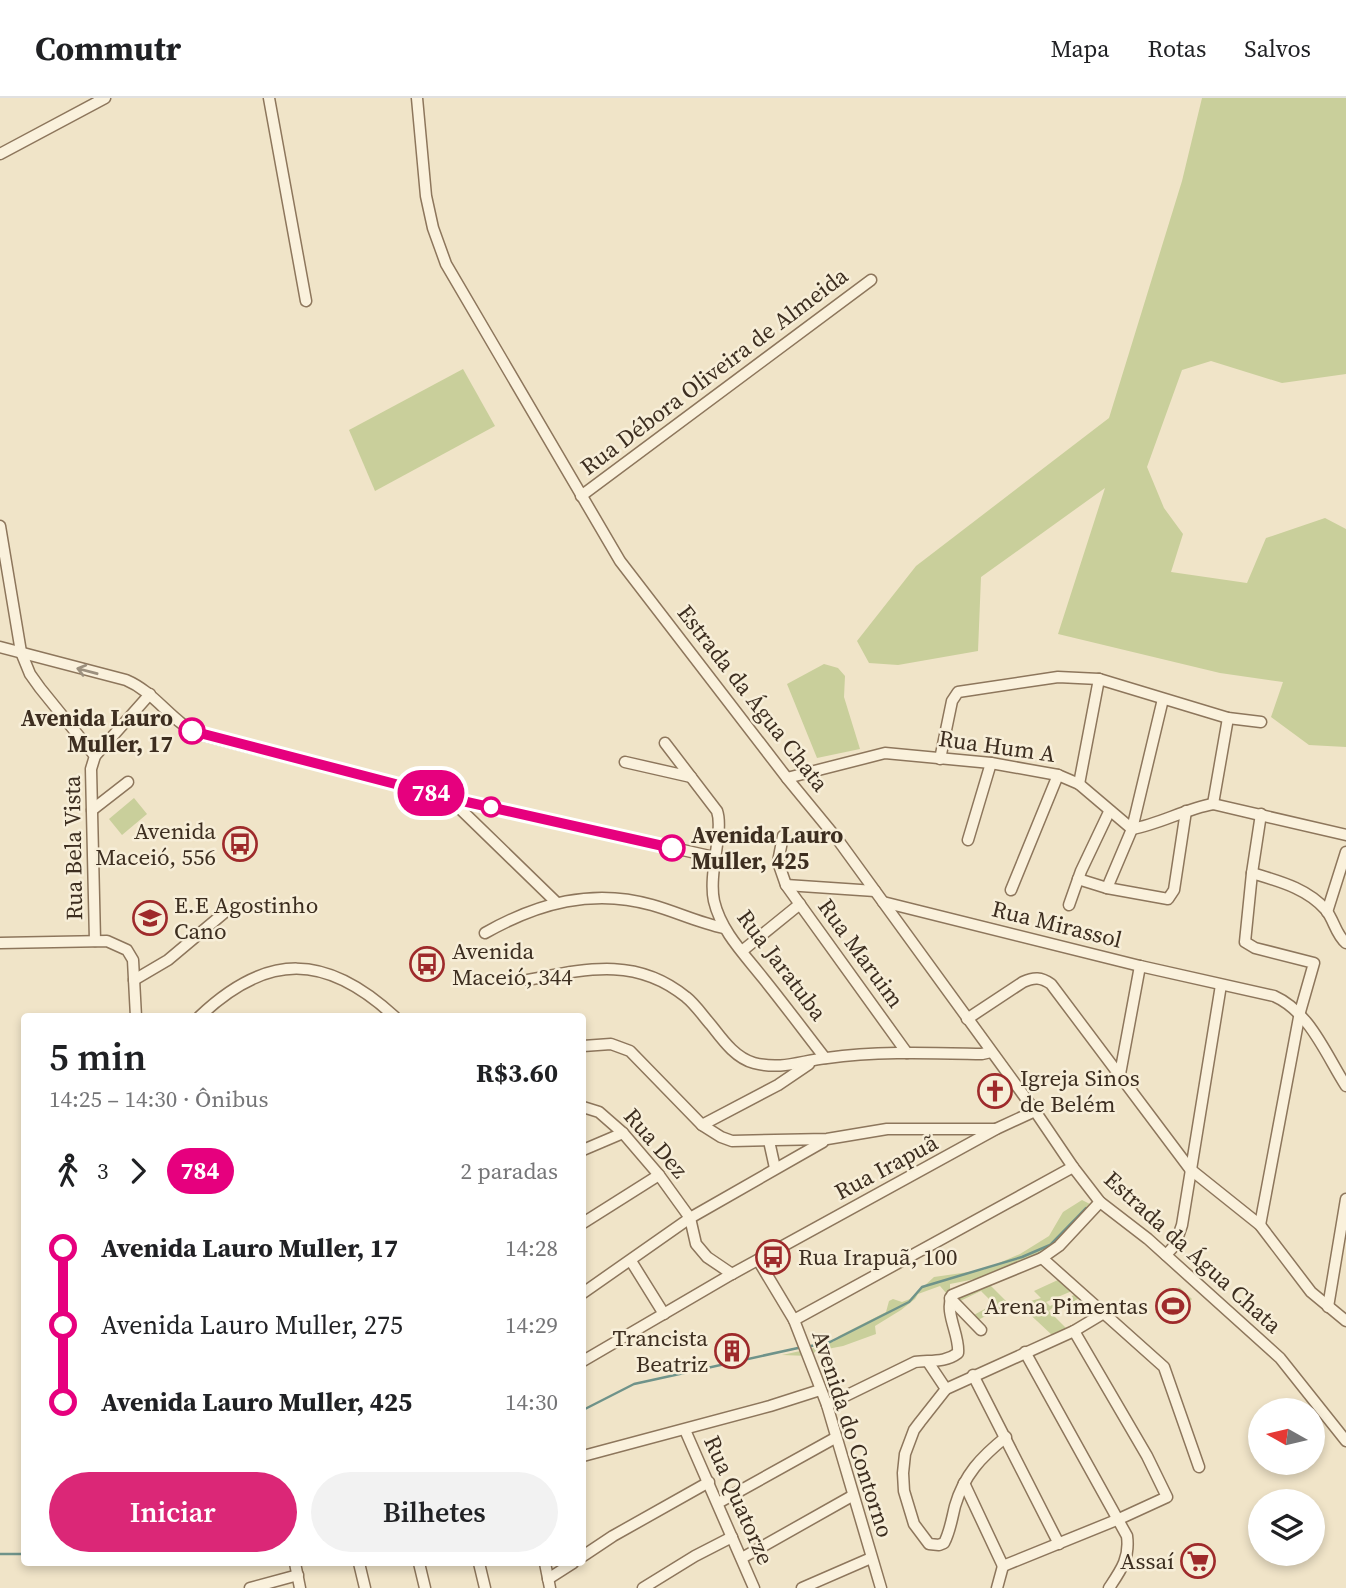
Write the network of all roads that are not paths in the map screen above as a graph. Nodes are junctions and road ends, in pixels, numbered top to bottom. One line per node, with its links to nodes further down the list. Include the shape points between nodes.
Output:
1 (105, 98): 4 (street)
2 (269, 98): 6 (street)
3 (416, 98): 7 (street, Estrada da Água Chata, via 426,197 446,264)
4 (0, 154)
5 (871, 280): 7 (street, Rua Débora Oliveira de Almeida)
6 (306, 301)
7 (581, 496): 23 (street, Estrada da Água Chata, via 645,596)
8 (0, 526): 10 (street, Rua Bela Vista)
9 (0, 648): 10 (street)
10 (21, 652): 12 (street, one-way to 10, via 126,680); 17 (street, Rua Bela Vista, via 40,688)
11 (1099, 679): 13 (street); 18 (street, via 1058,677 958,692); 25 (street)
12 (150, 694): 17 (street); 26 (street, via 188,730)
13 (1163, 699): 14 (street); 32 (street)
14 (1228, 718): 15 (street); 27 (street)
15 (1261, 723)
16 (665, 743): 22 (street, Rua Jaratuba)
17 (95, 755): 28 (street, Rua Bela Vista)
18 (940, 759): 20 (street, Rua Hum A); 23 (street, Rua Hum A, via 885,753)
19 (625, 762): 22 (street)
20 (991, 763): 21 (street, Rua Hum A); 35 (street)
21 (1058, 775): 25 (street, Rua Hum A); 42 (street)
22 (691, 777): 37 (street, Rua Jaratuba, via 720,818)
23 (787, 778): 43 (street, Estrada da Água Chata)
24 (128, 782): 28 (street)
25 (1079, 784): 29 (street, Rua Hum A)
26 (449, 798): 37 (street); 45 (street)
27 (1213, 804): 30 (street); 31 (street)
28 (92, 810): 52 (street, Rua Bela Vista)
29 (1109, 811): 32 (street, Rua Hum A); 39 (street)
30 (1186, 811): 32 (street); 41 (street, via 1174,890 1168,899)
31 (1261, 814): 33 (street); 38 (street)
32 (1132, 829): 41 (street)
33 (1346, 835)
34 (783, 836): 40 (street, Rua Maruim, via 778,862)
35 (968, 840)
36 (1346, 852): 48 (street)
37 (714, 857): 50 (street, Rua Jaratuba, via 714,901)
38 (1252, 873): 48 (street, via 1299,890); 60 (street, via 1244,935 1248,946 1314,963)
39 (1078, 878): 41 (street); 47 (street)
40 (786, 885): 43 (street); 46 (street, Rua Maruim)
41 (1107, 888)
42 (1011, 890)
43 (875, 891): 44 (street, Estrada da Água Chata)
44 (883, 902): 56 (street, Rua Mirassol); 64 (street, Estrada da Água Chata)
45 (557, 903): 50 (street, via 605,896 626,898); 51 (street)
46 (800, 904): 55 (street); 67 (street, Rua Maruim)
47 (1069, 905)
48 (1327, 912): 54 (street)
49 (224, 914): 57 (street, via 168,960)
50 (724, 928): 55 (street, Rua Jaratuba)
51 (485, 933)
52 (95, 942): 53 (street); 57 (street, via 127,950 133,960)
53 (0, 943)
54 (1346, 943)
55 (742, 951): 68 (street, Rua Jaratuba)
56 (1140, 966): 59 (street, Rua Mirassol); 71 (street)
57 (134, 980): 61 (street)
58 (528, 980): 70 (street, via 610,967 647,975 687,997 738,1055)
59 (1221, 985): 60 (street, Rua Mirassol, via 1274,996); 86 (street)
60 (1300, 1012): 73 (street); 92 (street)
61 (136, 1013)
62 (204, 1013): 63 (street, via 254,977 285,969 338,976)
63 (391, 1013)
64 (967, 1020): 66 (street, Estrada da Água Chata); 71 (street, via 1023,982 1043,978)
65 (586, 1046): 76 (street, via 611,1044 630,1051)
66 (991, 1052): 67 (street); 75 (street, Estrada da Água Chata)
67 (907, 1053): 68 (street)
68 (825, 1058): 69 (street)
69 (811, 1062): 70 (street); 72 (street)
70 (772, 1067): 72 (street)
71 (1120, 1074): 86 (street)
72 (778, 1085): 76 (street)
73 (1346, 1086)
74 (586, 1108): 79 (street, Rua Dez, via 599,1112)
75 (1035, 1111): 78 (street, Rua Irapuã); 84 (street, Estrada da Água Chata)
76 (702, 1125): 81 (street, via 732,1141)
77 (955, 1128): 78 (street); 80 (street, via 887,1129); 83 (street, via 962,1138)
78 (996, 1129): 83 (street, Rua Irapuã)
79 (623, 1133): 82 (street); 87 (street, Rua Dez)
80 (827, 1139): 81 (street); 85 (street)
81 (769, 1141): 85 (street)
82 (586, 1149)
83 (960, 1151): 95 (street, Rua Irapuã)
84 (1073, 1167): 89 (street, Estrada da Água Chata); 103 (street)
85 (775, 1168): 90 (street)
86 (1191, 1169): 92 (street); 93 (street, via 1182,1225)
87 (659, 1175): 90 (street, Rua Dez); 91 (street)
88 (1346, 1199): 100 (street)
89 (1100, 1202): 93 (street, Estrada da Água Chata); 94 (street)
90 (690, 1218): 96 (street); 97 (street, Rua Dez, via 696,1244)
91 (586, 1221)
92 (1260, 1225): 100 (street, via 1311,1292)
93 (1166, 1255): 117 (street, Estrada da Água Chata, via 1280,1358)
94 (1042, 1258): 99 (street); 101 (street)
95 (758, 1260): 97 (street, Rua Irapuã); 103 (street, Avenida do Contorno)
96 (631, 1261): 98 (street); 102 (street)
97 (732, 1274): 102 (street, Rua Irapuã)
98 (586, 1291)
99 (950, 1298): 105 (street); 109 (street, via 958,1353)
100 (1328, 1307): 104 (street)
101 (1104, 1313): 106 (street); 119 (street, via 1168,1372)
102 (664, 1314): 108 (street, Rua Irapuã)
103 (794, 1320): 112 (street, Avenida do Contorno)
104 (1346, 1321)
105 (981, 1329)
106 (1074, 1331): 107 (street); 124 (street, via 1167,1497)
107 (1025, 1352): 110 (street); 124 (street)
108 (586, 1359)
109 (928, 1363): 111 (street); 113 (street, via 915,1362)
110 (973, 1375): 111 (street); 115 (street)
111 (946, 1389): 121 (street, via 914,1430 905,1454 904,1491 914,1524 929,1544 944,1543)
112 (820, 1390): 113 (street, Avenida do Contorno); 114 (street)
113 (827, 1405): 116 (street, Avenida do Contorno)
114 (685, 1430): 118 (street); 120 (street, Rua Quatorze)
115 (1006, 1437): 121 (street, via 975,1464); 126 (street)
116 (835, 1438): 122 (street, Avenida do Contorno); 123 (street)
117 (1346, 1441)
118 (586, 1455)
119 (1199, 1467)
120 (709, 1482): 123 (street, Rua Quatorze); 127 (street)
121 (964, 1483): 136 (street)
122 (852, 1496): 128 (street); 129 (street, Avenida do Contorno)
123 (718, 1503): 125 (street, Rua Quatorze)
124 (1119, 1519): 126 (street); 150 (street, via 1127,1536 1128,1556)
125 (732, 1538): 128 (street, Rua Quatorze); 145 (street)
126 (1059, 1544): 136 (street)
127 (586, 1554)
128 (742, 1558): 146 (street, Rua Quatorze)
129 (871, 1558): 139 (street); 148 (street, Avenida do Contorno)
130 (296, 1566): 137 (street)
131 (360, 1566): 142 (street)
132 (420, 1566): 143 (street)
133 (480, 1566): 144 (street)
134 (546, 1566): 138 (street)
135 (570, 1566): 138 (street)
136 (1003, 1566): 149 (street)
137 (298, 1574): 140 (street); 141 (street)
138 (549, 1584)
139 (818, 1585): 147 (street)
140 (250, 1588)
141 (300, 1588)
142 (365, 1588)
143 (425, 1588)
144 (485, 1588)
145 (643, 1588)
146 (754, 1588)
147 (802, 1588)
148 (881, 1588)
149 (998, 1588)
150 (1109, 1588)

